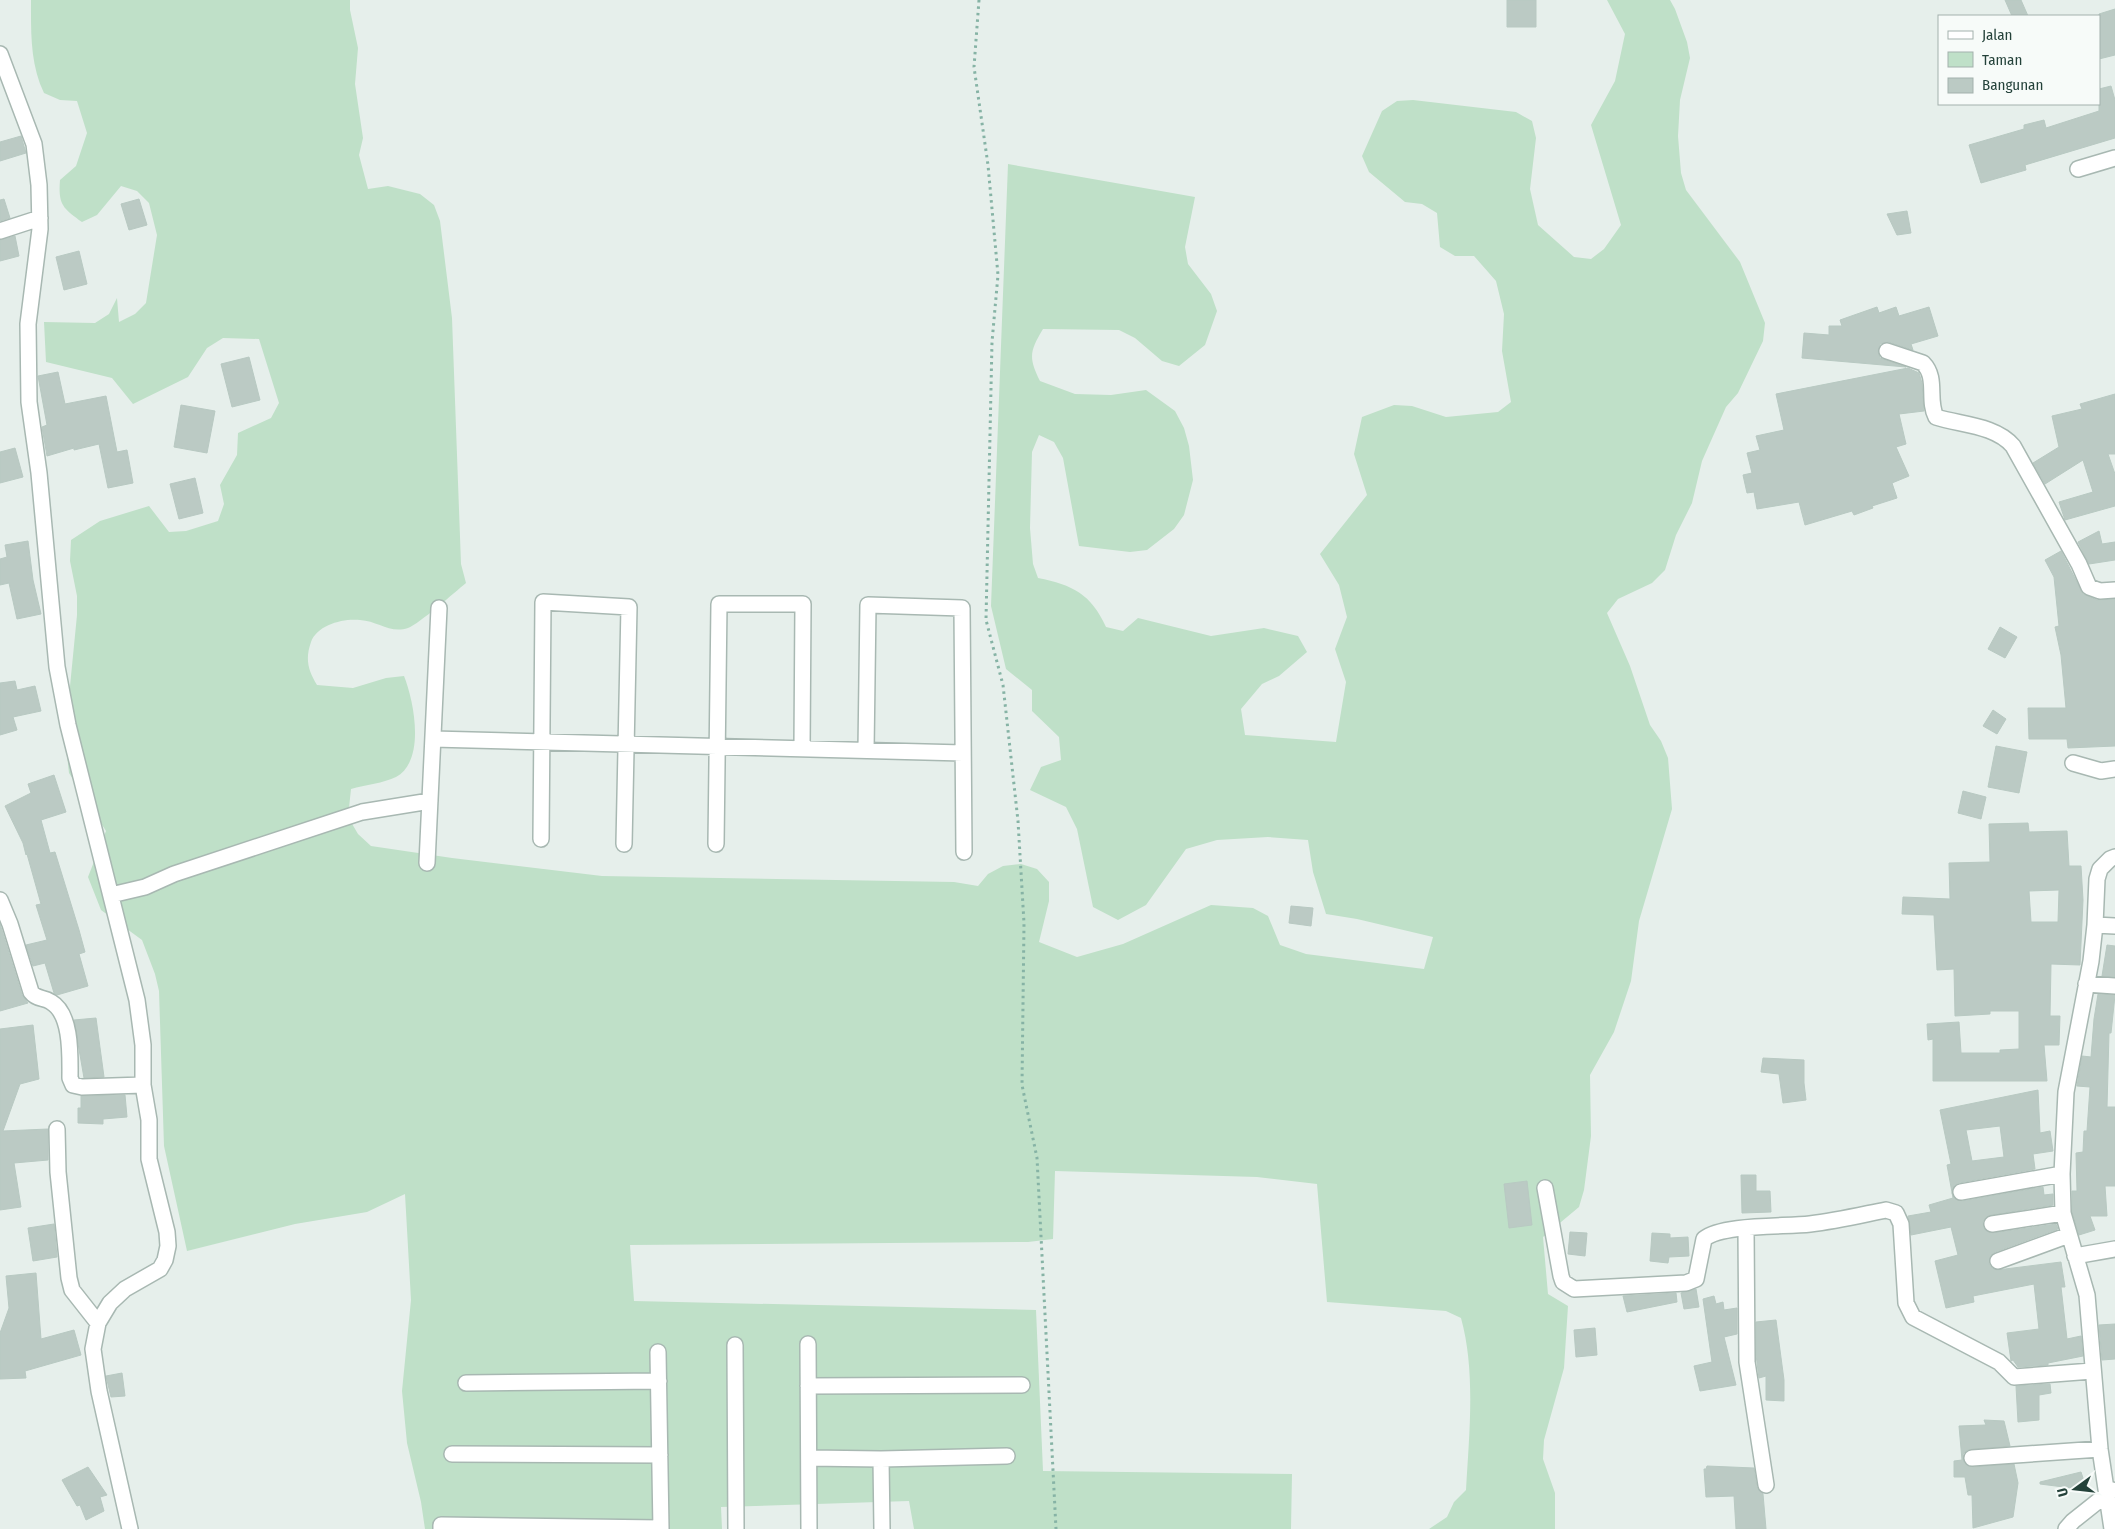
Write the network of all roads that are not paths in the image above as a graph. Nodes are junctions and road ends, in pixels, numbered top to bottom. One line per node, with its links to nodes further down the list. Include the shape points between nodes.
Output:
1 (0, 54): 4 (street, via 34,144)
2 (2115, 158): 3 (street)
3 (2078, 169)
4 (40, 218): 5 (street); 25 (street, via 28,324 29,402 57,667 68,725)
5 (0, 231)
6 (1886, 351): 7 (street, via 1926,366 1932,380 1936,417 2005,437 2013,446 2089,586 2100,591)
7 (2115, 590)
8 (439, 608): 9 (street)
9 (433, 739): 10 (street); 18 (street)
10 (542, 742): 11 (street); 11 (street, via 543,602 629,607); 19 (street)
11 (625, 744): 12 (street); 20 (street)
12 (718, 746): 13 (street); 13 (street, via 719,604 803,604); 21 (street)
13 (802, 748): 14 (street)
14 (866, 750): 15 (street); 15 (street, via 868,605 962,608)
15 (963, 752): 22 (street)
16 (2073, 763): 17 (street, via 2101,771)
17 (2115, 769)
18 (430, 800): 24 (street); 25 (street, via 362,812 174,874 145,887)
19 (541, 839)
20 (624, 844)
21 (716, 844)
22 (964, 852)
23 (2115, 857): 27 (street, via 2100,869 2097,879)
24 (427, 863)
25 (111, 895): 31 (street, via 137,1000 143,1044)
26 (0, 900): 31 (street, via 31,992 34,997 51,1001 66,1019 70,1078 74,1085 82,1088)
27 (2095, 925): 28 (street); 29 (street)
28 (2115, 926)
29 (2086, 984): 30 (street); 33 (street, via 2066,1092)
30 (2115, 986)
31 (143, 1085): 43 (street, via 149,1120 149,1159 166,1232 167,1253 160,1269 124,1288 110,1303)
32 (57, 1129): 43 (street, via 68,1278 72,1290)
33 (2062, 1174): 35 (street); 36 (street)
34 (1545, 1188): 38 (street, via 1560,1276 1574,1289 1692,1282 1696,1279 1704,1239 1718,1232)
35 (1961, 1192)
36 (2063, 1213): 37 (street); 39 (street)
37 (1992, 1224)
38 (1746, 1229): 47 (street, via 1813,1224 1892,1211 1901,1224 1906,1303 1913,1317 1999,1362 2014,1377); 59 (street, via 1747,1362)
39 (2069, 1235): 41 (street); 42 (street)
40 (2115, 1250): 41 (street)
41 (2075, 1256): 47 (street, via 2086,1295)
42 (1998, 1261)
43 (98, 1324): 61 (street, via 93,1350 99,1391)
44 (735, 1344): 64 (street)
45 (808, 1344): 51 (street)
46 (658, 1352): 48 (street)
47 (2092, 1371): 52 (street)
48 (659, 1382): 49 (street); 54 (street)
49 (466, 1383)
50 (1022, 1385): 51 (street)
51 (808, 1386): 56 (street)
52 (2100, 1448): 57 (street); 60 (street)
53 (452, 1454): 54 (street)
54 (660, 1455): 63 (street)
55 (1007, 1456): 58 (street)
56 (809, 1458): 58 (street); 65 (street)
57 (1972, 1458)
58 (881, 1459): 66 (street)
59 (1766, 1485)
60 (2110, 1491): 67 (street); 68 (street)
61 (130, 1529)
62 (441, 1529): 63 (street, via 441,1525)
63 (661, 1529)
64 (736, 1529)
65 (809, 1529)
66 (882, 1529)
67 (2066, 1529)
68 (2112, 1529)

